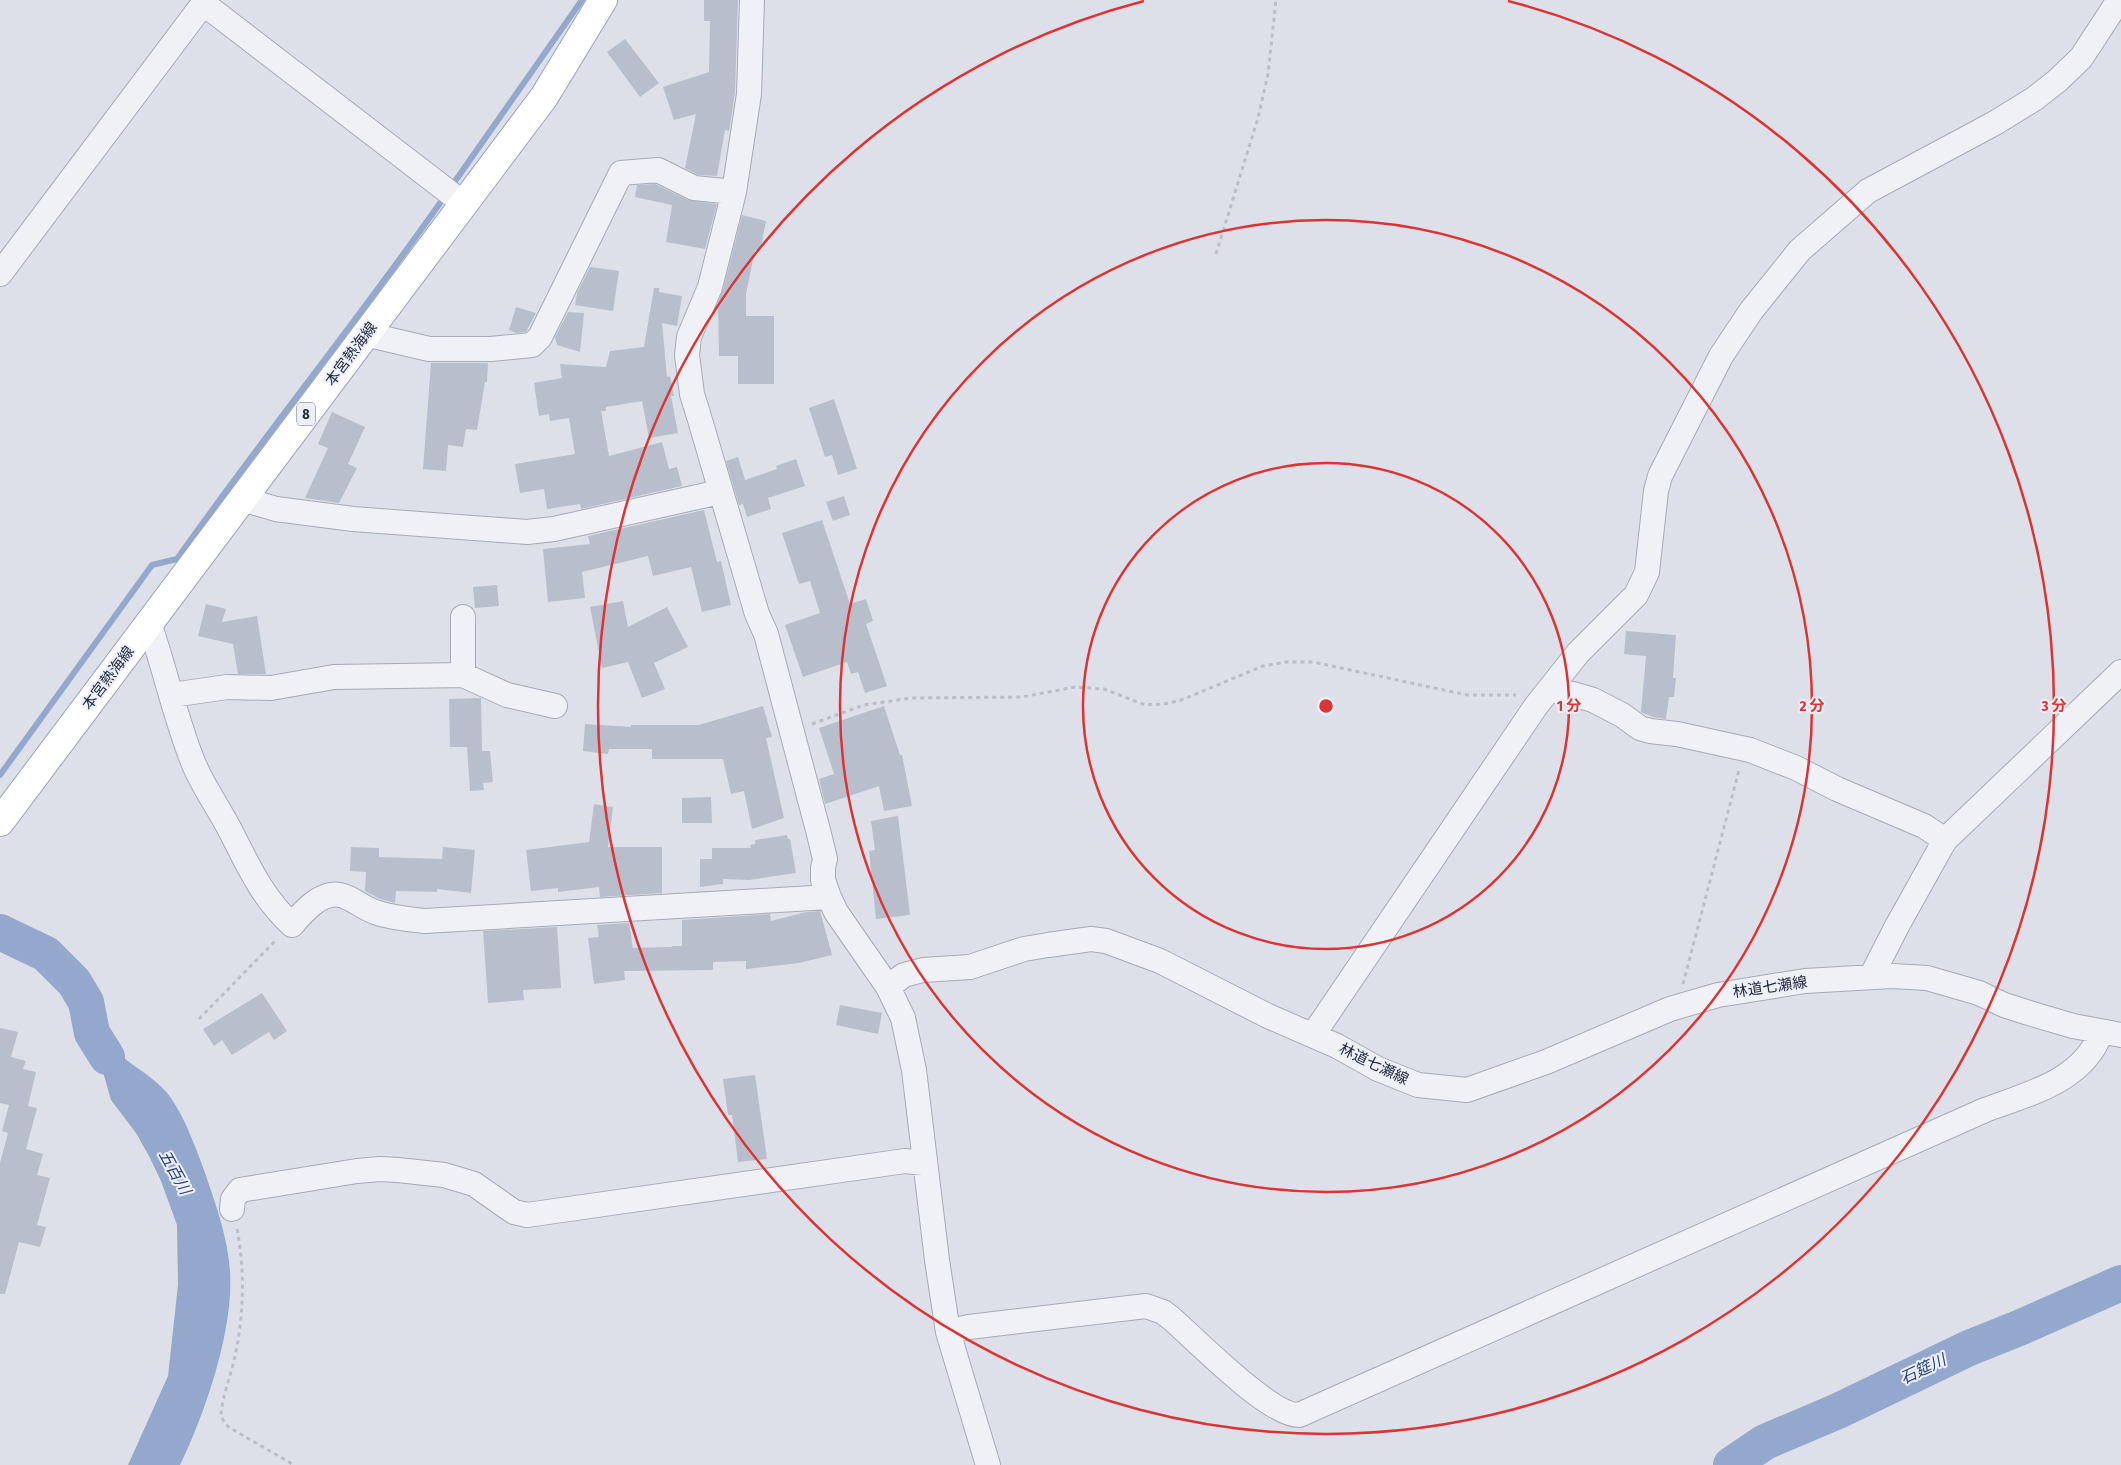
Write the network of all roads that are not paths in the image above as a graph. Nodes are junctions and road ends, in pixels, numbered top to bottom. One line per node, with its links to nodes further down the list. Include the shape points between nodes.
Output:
1 (603, 0): 6 (main road, 本宮熱海線 / 8, via 544,97)
2 (752, 0): 5 (street, via 749,94)
3 (2119, 0): 16 (street, via 2081,58 2057,82 1995,123 1868,191 1800,250 1751,311 1722,356 1668,459 1656,491 1647,572 1641,586 1626,606 1578,653)
4 (205, 2): 6 (street); 7 (street)
5 (734, 192): 8 (street, via 694,188 658,170 621,173 540,337 532,345 429,349); 9 (street, via 710,287 689,337 687,355 692,394)
6 (463, 203): 8 (main road, 本宮熱海線 / 8)
7 (0, 274)
8 (365, 334): 10 (main road, 本宮熱海線 / 8)
9 (720, 492): 10 (street, via 554,529 527,532 310,514); 20 (street, via 766,634 820,834 824,880)
10 (242, 499): 12 (main road, 本宮熱海線 / 8)
11 (463, 617): 14 (street)
12 (149, 623): 15 (street); 18 (main road, 本宮熱海線 / 8)
13 (2121, 672): 19 (street)
14 (463, 675): 15 (street, via 334,677 271,688 227,687); 17 (street, via 507,695)
15 (172, 695): 20 (street, via 193,764 207,792 231,831 251,874 278,912 292,924 325,896 340,895 375,912 425,921)
16 (1546, 695): 19 (street, via 1573,694 1593,700 1640,728 1750,750 1924,826); 24 (street)
17 (555, 706)
18 (0, 822)
19 (1945, 840): 21 (street)
20 (829, 897): 22 (street)
21 (1871, 977): 23 (street, 林道七瀬線, via 1907,976 1944,981 2029,1013); 24 (street, 林道七瀬線, via 1805,981 1718,995 1680,1006 1546,1062 1467,1090 1418,1085 1378,1069)
22 (888, 987): 24 (street, 林道七瀬線, via 904,975 970,967 1024,949 1091,939 1129,948 1160,961 1236,1001); 25 (street, via 903,1018 909,1043)
23 (2111, 1034): 27 (street, via 2082,1063 2050,1085 1985,1110 1299,1415 1288,1414 1267,1401 1172,1319 1146,1306)
24 (1313, 1035)
25 (924, 1163): 26 (street, via 905,1161 527,1215 514,1212 474,1184 452,1177 380,1169 240,1190 233,1199); 27 (street)
26 (232, 1209)
27 (948, 1332): 28 (street)
28 (988, 1465)

